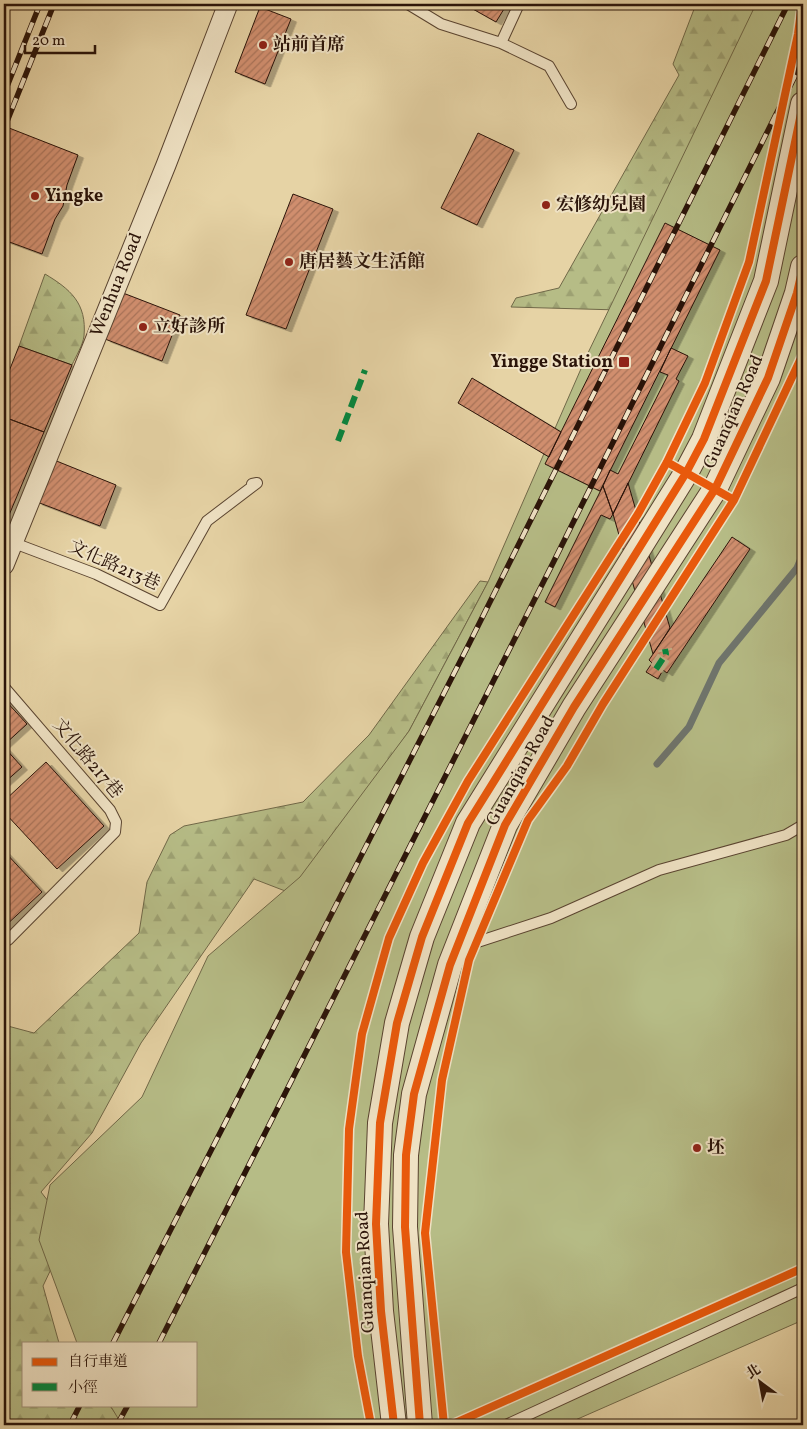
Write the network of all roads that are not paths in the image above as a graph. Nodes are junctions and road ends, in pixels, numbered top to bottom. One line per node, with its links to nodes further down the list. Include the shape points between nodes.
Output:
1 (228, 4): 9 (street, Wenhua Road)
2 (408, 4): 4 (lane, via 442,24)
3 (519, 4): 4 (lane)
4 (501, 43): 5 (lane, via 549,66)
5 (571, 104)
6 (803, 104): 16 (street, Guanqian Road, via 766,280 704,439 468,823 422,937 397,1023 380,1123 376,1224)
7 (803, 267): 14 (street, Guanqian Road, via 768,378 715,490 574,707 505,825)
8 (252, 484): 9 (lane, 文化路213巷, via 257,483 207,522 160,605 96,574)
9 (14, 543): 10 (street, Wenhua Road)
10 (4, 565)
11 (4, 687): 13 (lane, 文化路217巷, via 110,810 116,822 115,832)
12 (803, 825): 14 (lane, via 786,835 658,870 551,918)
13 (8, 940)
14 (456, 949): 17 (street, Guanqian Road, via 414,1094 406,1155 405,1227)
15 (803, 1288): 18 (lane)
16 (394, 1425)
17 (420, 1425)
18 (506, 1425)

